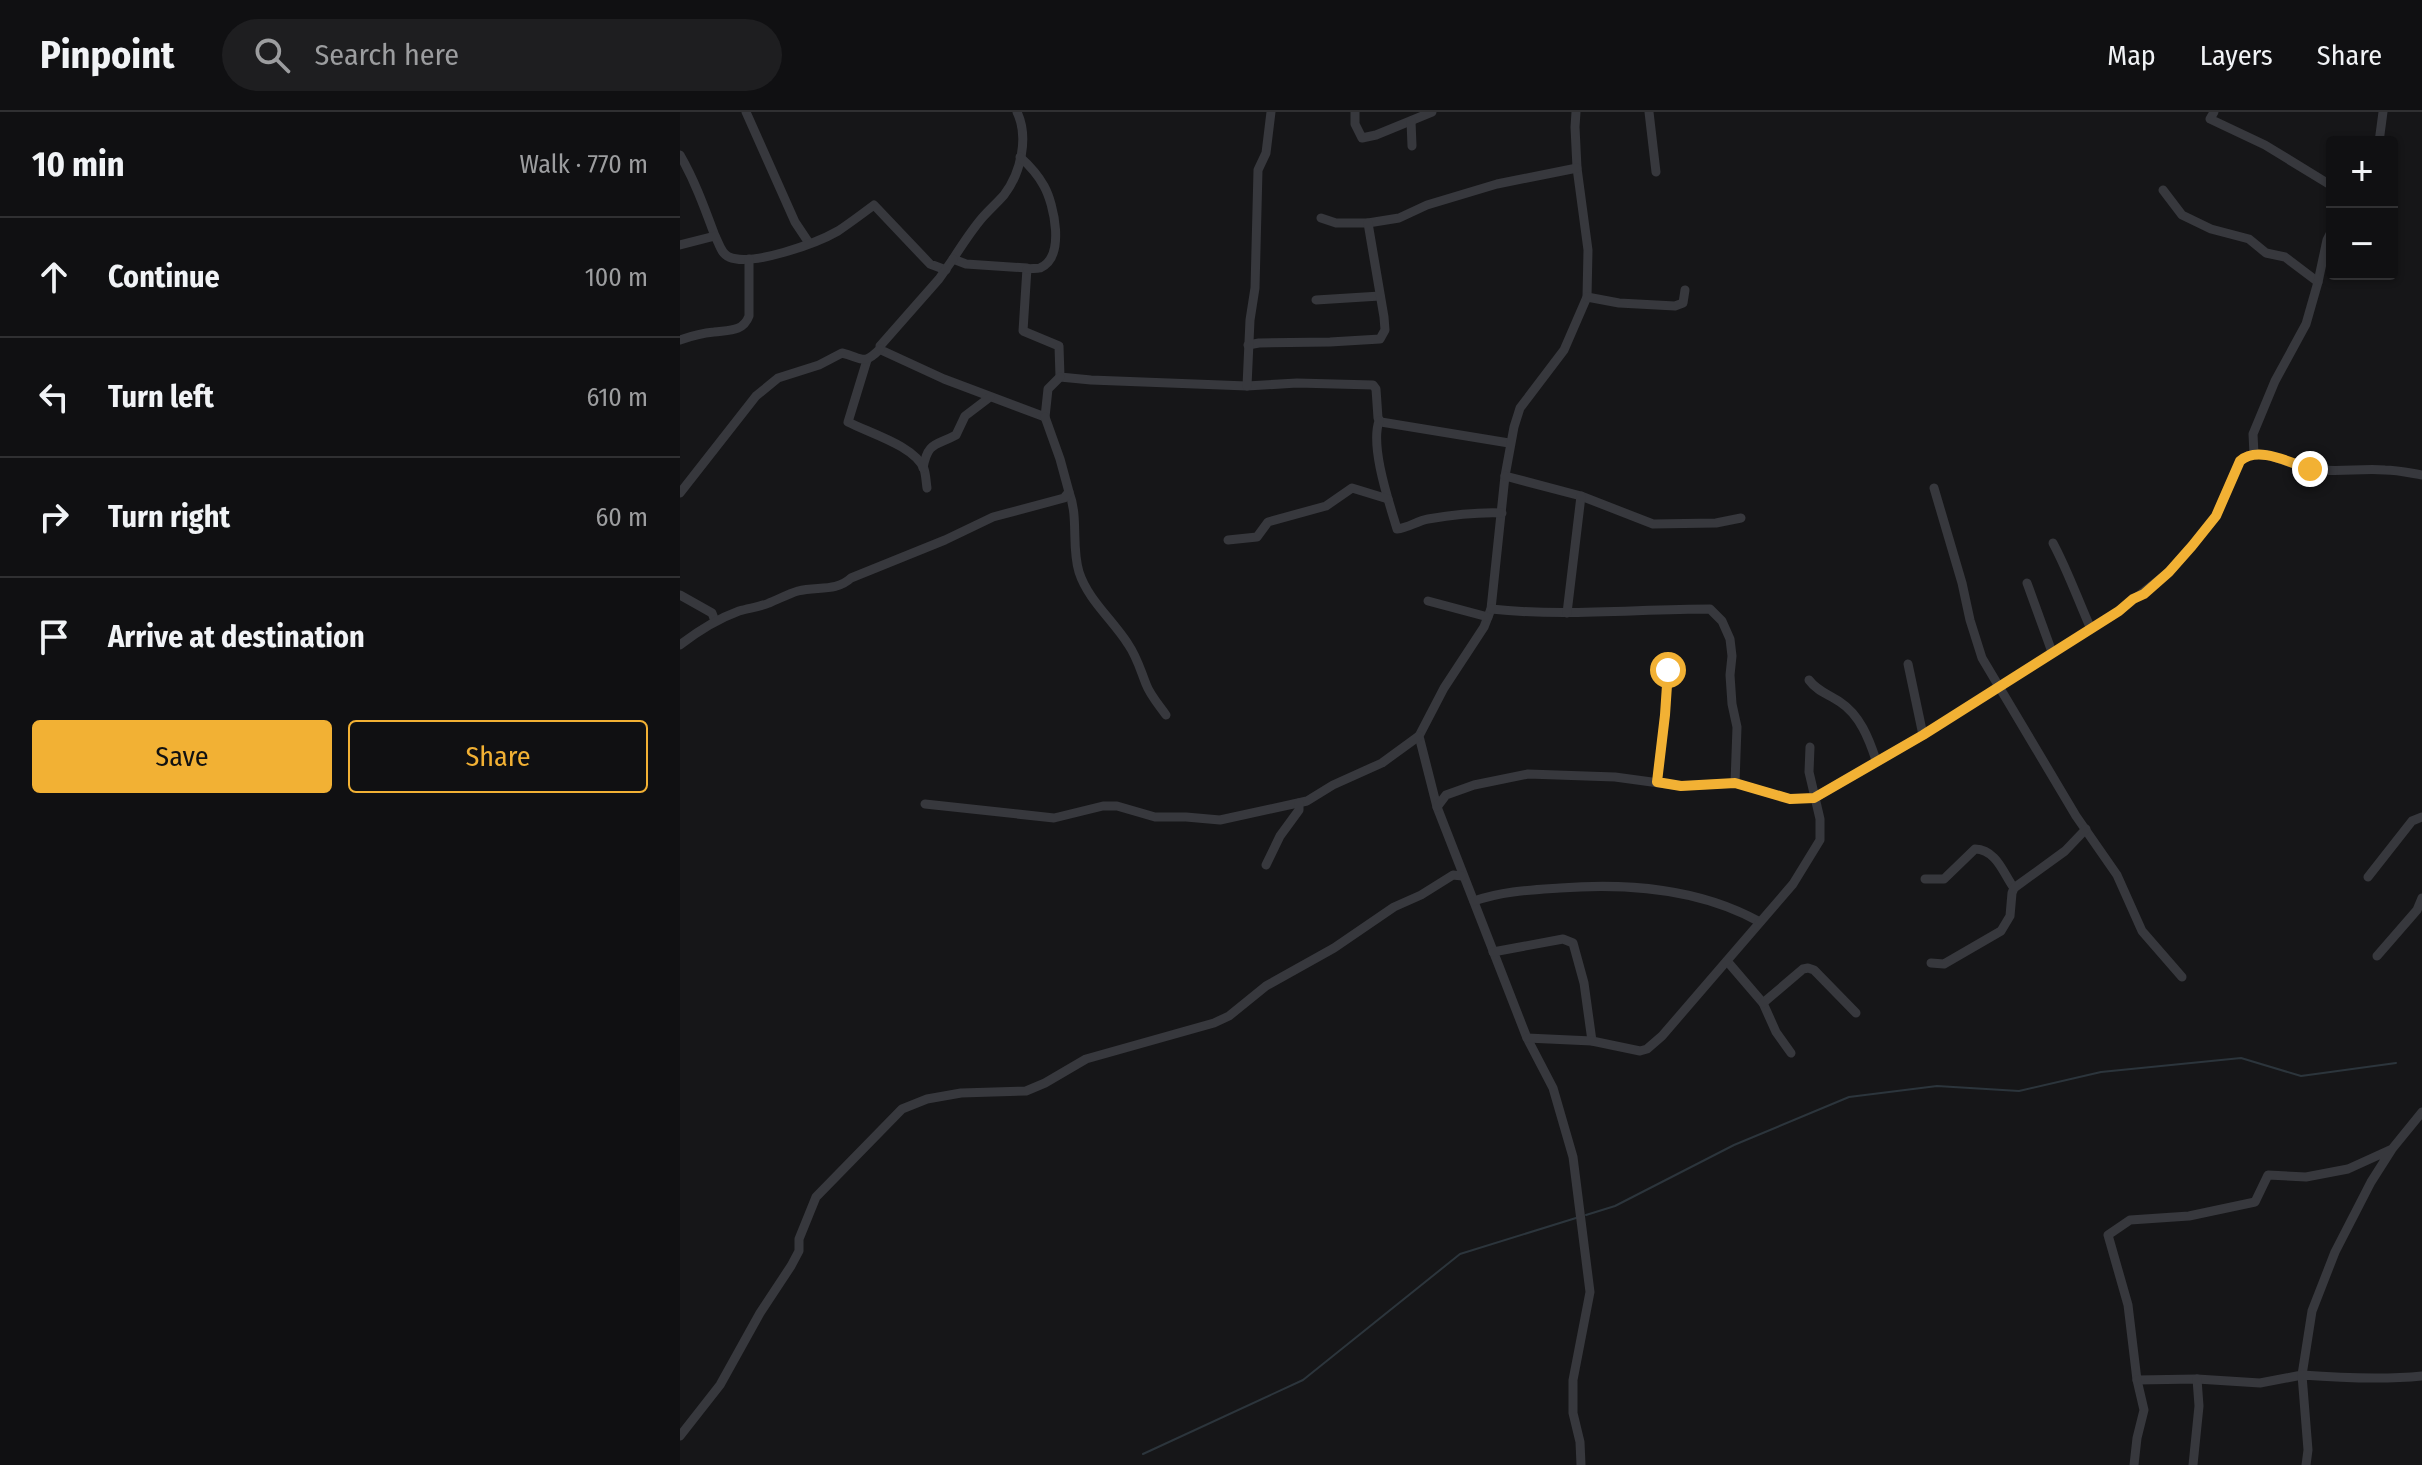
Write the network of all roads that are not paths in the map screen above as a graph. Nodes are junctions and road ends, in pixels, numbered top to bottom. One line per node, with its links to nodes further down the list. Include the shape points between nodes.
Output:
1 (746, 112): 22 (street)
2 (1017, 112): 14 (street, via 1022,123)
3 (1271, 112): 35 (street, via 1266,153 1258,170)
4 (1355, 112): 10 (street, via 1362,138)
5 (1432, 112): 10 (street)
6 (1576, 112): 15 (street)
7 (1649, 112): 16 (street)
8 (2214, 112): 17 (street, via 2210,119)
9 (2383, 112): 11 (street)
10 (1411, 121): 12 (street)
11 (2380, 136)
12 (1412, 146)
13 (680, 155): 21 (street)
14 (1020, 157): 26 (street, via 1004,195); 27 (street, via 1046,189 1055,228 1049,260)
15 (1577, 168): 20 (street, via 1497,184 1399,218); 32 (street, via 1588,250)
16 (1656, 172)
17 (2326, 182)
18 (2163, 190): 29 (street, via 2182,215 2249,239)
19 (1321, 218): 20 (street)
20 (1368, 223): 31 (street)
21 (715, 236): 23 (street); 25 (street, via 724,254)
22 (809, 243): 25 (street); 28 (street, via 874,205 930,264)
23 (680, 245)
24 (2326, 245): 29 (street)
25 (749, 259): 34 (street, via 746,323)
26 (953, 259): 27 (street); 28 (street)
27 (1027, 269): 38 (street, via 1023,331 1059,346)
28 (946, 270): 36 (street)
29 (2318, 282): 44 (street, via 2306,324 2253,434)
30 (1685, 290): 32 (street, via 1683,303 1675,306)
31 (1380, 296): 33 (street); 35 (street, via 1385,330 1380,339)
32 (1587, 297): 43 (street, via 1564,350 1520,408)
33 (1316, 300)
34 (680, 340)
35 (1248, 345): 39 (street)
36 (880, 349): 37 (street); 40 (street)
37 (867, 360): 45 (street, via 848,422 901,447); 51 (street, via 842,353 778,378 756,396)
38 (1060, 377): 39 (street); 41 (street, via 1048,389)
39 (1247, 386): 42 (street, via 1373,385)
40 (990, 397): 41 (street); 45 (street, via 965,416 956,435 931,445)
41 (1045, 417): 50 (street)
42 (1379, 421): 43 (street); 53 (street, via 1375,431)
43 (1509, 443): 47 (street)
44 (2254, 454): 46 (street, via 2310,469); 64 (street, via 2240,461 2216,516 2169,572)
45 (923, 468): 48 (street)
46 (2422, 475)
47 (1505, 476): 52 (street); 54 (street)
48 (927, 488)
49 (1934, 488): 70 (street, via 1982,658)
50 (1069, 492): 63 (street, via 1057,501 993,517 844,585 802,590); 71 (street, via 1081,579 1127,642)
51 (680, 493)
52 (1581, 496): 55 (street, via 1653,524); 62 (street)
53 (1388, 499): 54 (street, via 1397,529 1425,519); 56 (street, via 1352,488 1326,506 1268,522 1257,537)
54 (1502, 513): 61 (street)
55 (1741, 518)
56 (1228, 540)
57 (2053, 543): 64 (street)
58 (2027, 583): 66 (street)
59 (680, 595): 63 (street, via 712,613)
60 (1428, 601): 61 (street)
61 (1489, 613): 62 (street); 73 (street)
62 (1567, 613): 77 (street, via 1710,609 1722,621 1730,639)
63 (715, 621): 65 (street)
64 (2091, 629): 66 (street)
65 (680, 645)
66 (2052, 652): 70 (street)
67 (1908, 664): 72 (street)
68 (1668, 670): 76 (street)
69 (1809, 680): 75 (street, via 1855,716)
70 (1999, 688): 72 (street); 85 (street)
71 (1166, 715)
72 (1923, 735): 75 (street)
73 (1419, 736): 78 (street); 81 (street, via 1382,763)
74 (1810, 747): 80 (street)
75 (1876, 760): 80 (street)
76 (1657, 782): 77 (street); 79 (street, via 1528,774)
77 (1735, 783): 80 (street, via 1790,799)
78 (1431, 788): 79 (street); 83 (street)
79 (1446, 795): 83 (street)
80 (1814, 798): 93 (street, via 1820,840 1793,884)
81 (1299, 803): 82 (street, via 1220,820 1155,817 1117,806 1054,818); 86 (street)
82 (925, 804)
83 (1437, 807): 87 (street)
84 (2422, 817): 88 (street, via 2412,821)
85 (2086, 829): 90 (street); 98 (street, via 2125,888 2142,931)
86 (1266, 865)
87 (1458, 876): 92 (street); 110 (street, via 1381,915 1214,1023 1097,1055 1026,1091 961,1093 902,1109 816,1197 791,1266 720,1385)
88 (2368, 877)
89 (1925, 879): 90 (street, via 1944,879 1975,849 1984,849)
90 (2014, 888): 97 (street, via 2010,916 2001,931 1944,964)
91 (2422, 898): 95 (street)
92 (1474, 901): 93 (street, via 1514,890 1644,888 1719,903); 94 (street)
93 (1760, 922): 96 (street)
94 (1493, 952): 101 (street); 102 (street, via 1563,939 1573,943)
95 (2377, 956)
96 (1727, 961): 99 (street); 102 (street, via 1647,1049 1631,1051)
97 (1931, 963)
98 (2182, 977)
99 (1763, 1003): 100 (street, via 1808,968); 103 (street)
100 (1856, 1013)
101 (1527, 1038): 102 (street); 111 (street, via 1553,1088 1569,1138 1588,1263 1590,1292 1573,1380)
102 (1592, 1041)
103 (1791, 1053)
104 (2422, 1112): 105 (street)
105 (2392, 1149): 106 (street, via 2335,1252 2312,1311); 109 (street, via 2348,1169 2306,1177 2268,1175 2255,1202 2189,1216 2130,1220 2108,1235 2128,1305)
106 (2302, 1375): 107 (street); 108 (street, via 2260,1383); 114 (street)
107 (2422, 1376)
108 (2197, 1379): 109 (street); 113 (street)
109 (2137, 1380): 112 (street, via 2144,1410)
110 (680, 1436)
111 (1581, 1465)
112 (2134, 1465)
113 (2193, 1465)
114 (2306, 1465)

